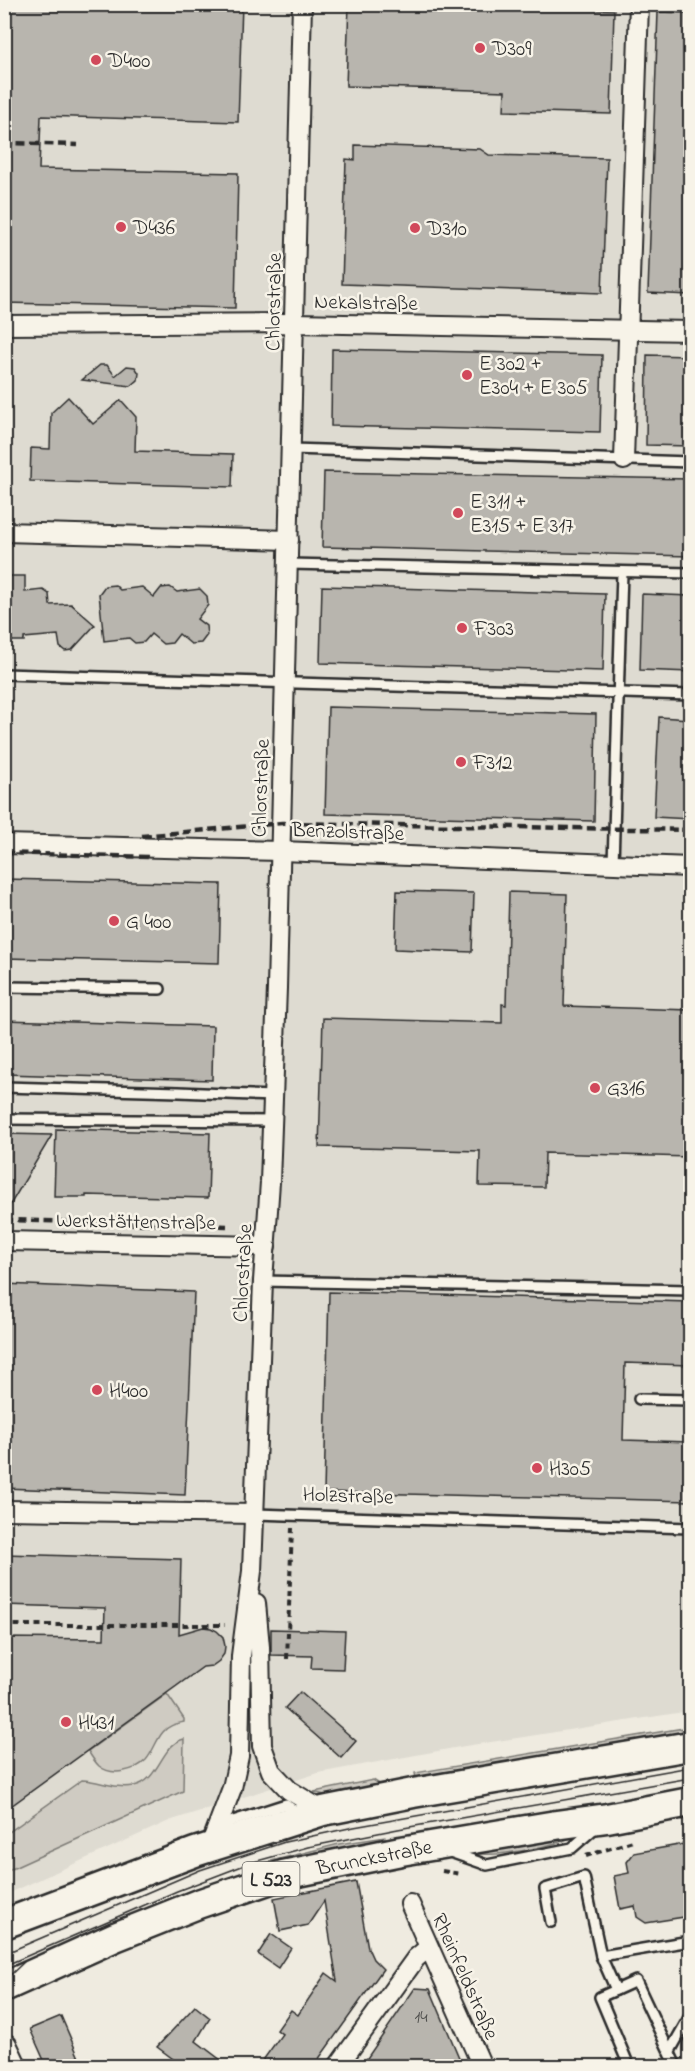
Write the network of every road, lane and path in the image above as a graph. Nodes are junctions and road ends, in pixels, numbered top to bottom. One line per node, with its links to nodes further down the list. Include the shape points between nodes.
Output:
1 (303, 4): 3 (street, Chlorstraße)
2 (639, 4): 5 (street)
3 (295, 323): 4 (street, Nekalstraße); 5 (street, Nekalstraße); 7 (street, Chlorstraße)
4 (4, 325)
5 (629, 330): 6 (street, Nekalstraße); 8 (street)
6 (690, 331)
7 (292, 449): 8 (lane); 11 (street, Chlorstraße)
8 (624, 460): 9 (lane)
9 (690, 462)
10 (4, 532): 11 (street)
11 (290, 540): 12 (street, Chlorstraße)
12 (288, 564): 13 (lane); 16 (street, Chlorstraße)
13 (622, 572): 14 (lane); 17 (lane)
14 (690, 573)
15 (4, 674): 16 (lane)
16 (286, 682): 17 (lane); 20 (street, Chlorstraße)
17 (618, 693): 18 (lane); 21 (lane)
18 (690, 695)
19 (4, 844): 20 (street, Benzolstraße)
20 (281, 851): 21 (street, Benzolstraße); 26 (street, Chlorstraße)
21 (613, 864): 22 (street, Benzolstraße)
22 (690, 867)
23 (4, 987): 24 (lane)
24 (160, 989)
25 (4, 1087): 26 (lane)
26 (273, 1096): 28 (street, Chlorstraße)
27 (4, 1119): 28 (lane)
28 (272, 1121): 30 (street, Chlorstraße)
29 (4, 1241): 30 (street, Werkstättenstraße)
30 (266, 1246): 31 (street, Chlorstraße)
31 (263, 1281): 32 (lane); 36 (street, Chlorstraße)
32 (690, 1290)
33 (639, 1400): 34 (lane)
34 (690, 1400)
35 (4, 1510): 36 (street, Holzstraße)
36 (255, 1514): 37 (lane, Holzstraße); 41 (street, Chlorstraße)
37 (292, 1515): 38 (lane, Holzstraße); 42 (path)
38 (690, 1528)
39 (4, 1625): 40 (path)
40 (228, 1625)
41 (251, 1647): 45 (street, via 262,1746 271,1771); 47 (street, via 239,1755 232,1788)
42 (287, 1659)
43 (690, 1746): 45 (main road, L 523)
44 (690, 1802): 49 (main road, Brunckstraße / L 523, via 556,1825)
45 (312, 1813): 47 (main road, L 523)
46 (640, 1839): 48 (path)
47 (210, 1846): 53 (main road, L 523)
48 (584, 1857)
49 (433, 1858): 50 (path); 57 (main road, Brunckstraße / L 523, via 401,1851 283,1875 126,1932)
50 (467, 1875)
51 (410, 1904): 55 (street, Rheinfeldstraße)
52 (551, 1922): 56 (lane, via 545,1889 584,1877)
53 (4, 1924)
54 (690, 1941): 56 (lane)
55 (428, 1948): 63 (street, via 416,1958); 64 (street, Rheinfeldstraße)
56 (601, 1956): 58 (lane)
57 (4, 1987)
58 (616, 1990): 61 (lane, via 636,1981); 65 (lane, via 600,1997)
59 (690, 2016): 61 (lane)
60 (4, 2047): 62 (main road)
61 (670, 2051): 66 (lane)
62 (13, 2067)
63 (338, 2067)
64 (482, 2067)
65 (630, 2067)
66 (676, 2067)

